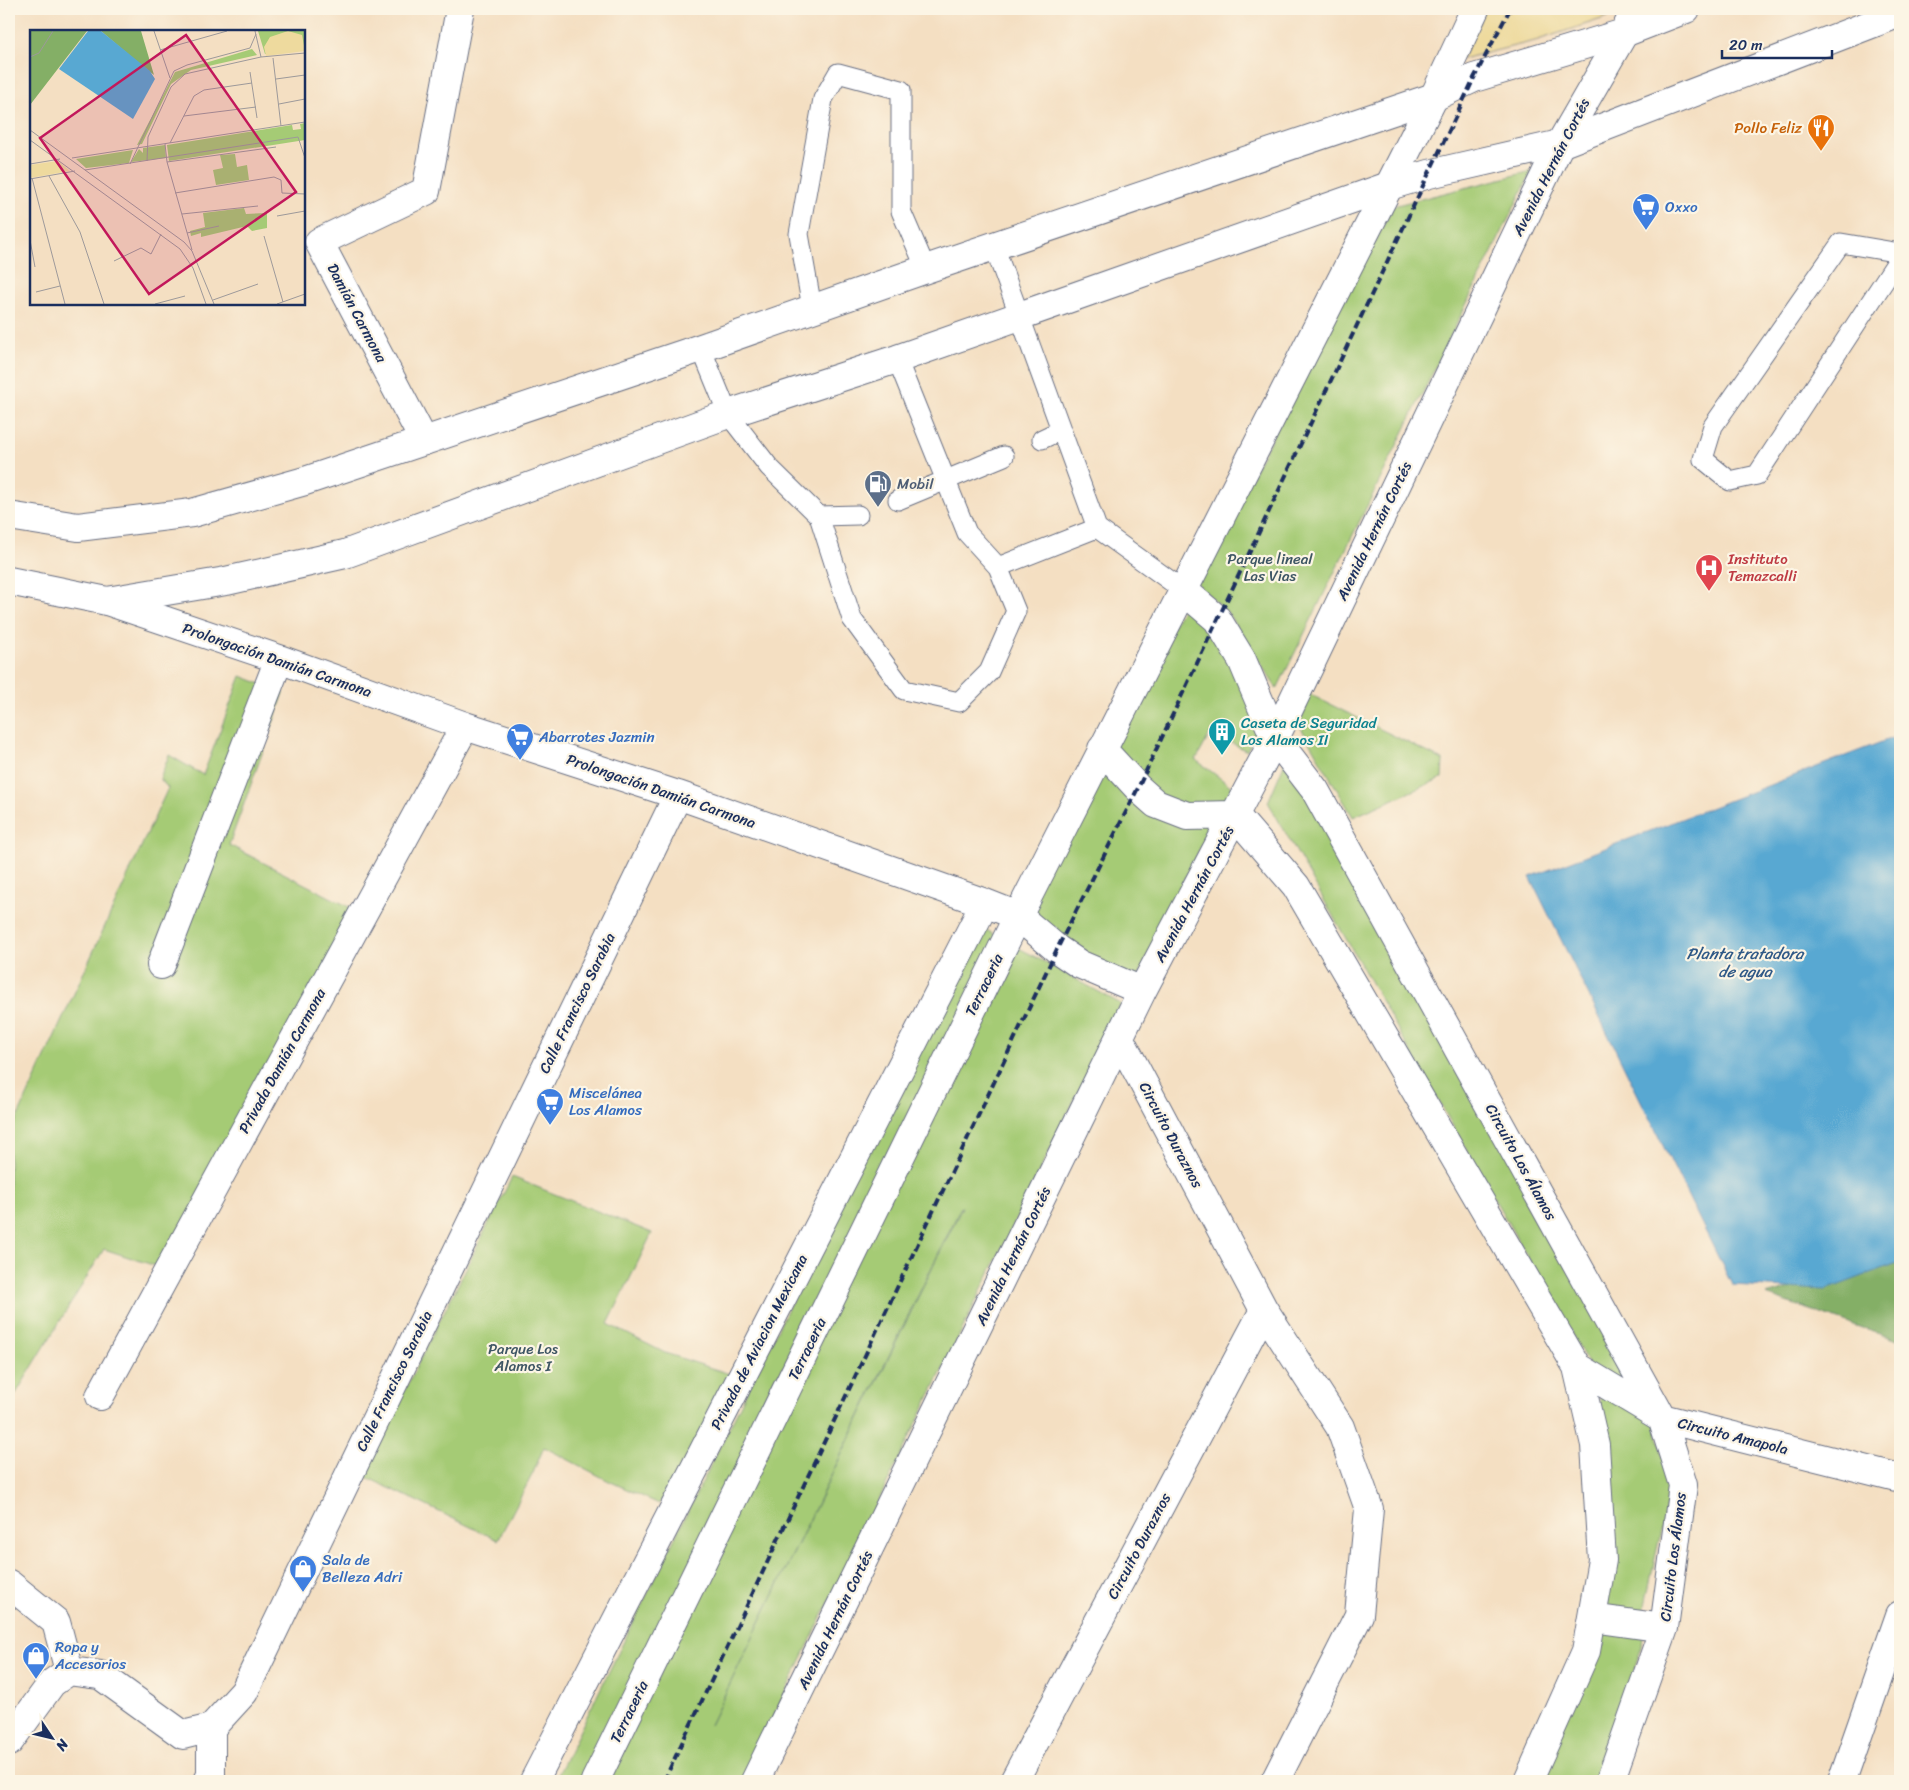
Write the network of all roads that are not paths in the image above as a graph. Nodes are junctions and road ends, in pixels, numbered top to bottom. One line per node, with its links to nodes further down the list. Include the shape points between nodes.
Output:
1 (460, 9): 21 (street, Damián Carmona, via 426,191 319,242)
2 (1475, 9): 7 (street)
3 (1636, 9): 6 (street, Avenida Hernán Cortés)
4 (1686, 9): 6 (street)
5 (1900, 13): 8 (street)
6 (1624, 33): 7 (street, via 1474,78); 8 (street, Avenida Hernán Cortés)
7 (1434, 97): 9 (street); 10 (street)
8 (1560, 144): 9 (street); 35 (street, Avenida Hernán Cortés)
9 (1389, 186): 15 (street); 31 (street)
10 (994, 246): 13 (street); 15 (lane)
11 (1900, 253): 12 (lane, via 1841,243 1713,426 1703,459 1730,481 1757,475)
12 (1900, 257)
13 (926, 269): 14 (street); 14 (lane, via 900,211 901,90 838,73 823,99 799,234)
14 (812, 308): 16 (street)
15 (1020, 316): 17 (street); 19 (lane)
16 (702, 348): 18 (lane); 21 (street)
17 (897, 359): 18 (street); 23 (lane)
18 (728, 414): 27 (lane, via 769,468); 32 (street, via 345,554 226,581)
19 (1061, 430): 20 (lane); 28 (lane)
20 (1042, 439)
21 (424, 440): 26 (street, via 305,481 192,513 78,527)
22 (1004, 456): 23 (lane)
23 (946, 480): 24 (lane); 29 (lane, via 968,533)
24 (898, 500)
25 (858, 515): 27 (lane)
26 (9, 516)
27 (819, 516): 29 (lane, via 852,619 904,690 959,702 989,672 1016,611)
28 (1097, 528): 29 (lane); 31 (lane)
29 (998, 567)
30 (9, 581): 32 (street)
31 (1183, 590): 35 (street, Circuito Los Álamos, via 1217,620 1242,660); 36 (street)
32 (107, 601): 33 (street, Prolongación Damián Carmona)
33 (279, 659): 34 (street, Prolongación Damián Carmona); 41 (street)
34 (465, 726): 37 (street, Prolongación Damián Carmona); 46 (street, Privada Damián Carmona)
35 (1275, 738): 38 (street, Avenida Hernán Cortés); 47 (street, Circuito Los Álamos, via 1315,790)
36 (1102, 749): 38 (street, via 1156,804 1186,816); 40 (street)
37 (678, 795): 39 (street, Prolongación Damián Carmona); 54 (street, Calle Francisco Sarabia, via 244,1692)
38 (1235, 815): 42 (street, Avenida Hernán Cortés); 45 (street, via 1296,886)
39 (985, 903): 40 (street, Prolongación Damián Carmona); 57 (street, Privada de Aviacion Mexicana)
40 (1018, 916): 42 (street, Prolongación Damián Carmona, via 1079,964); 58 (street, Terraceria)
41 (161, 965)
42 (1142, 991): 43 (street, Avenida Hernán Cortés)
43 (1120, 1039): 44 (street, Circuito Duraznos); 59 (street, Avenida Hernán Cortés)
44 (1264, 1310): 60 (street, Circuito Duraznos); 61 (street, Circuito Duraznos, via 1340,1427 1369,1509 1359,1615)
45 (1577, 1367): 47 (street, Circuito Amapola); 51 (street, via 1595,1445 1601,1541 1602,1560)
46 (100, 1396)
47 (1662, 1418): 48 (street, Circuito Amapola); 52 (street, Circuito Los Álamos, via 1683,1484)
48 (1900, 1478)
49 (9, 1584): 53 (street, via 56,1622)
50 (1900, 1614): 64 (street)
51 (1592, 1618): 52 (street); 62 (street, via 1586,1651)
52 (1664, 1628): 63 (street, Circuito Los Álamos)
53 (69, 1671): 54 (street, via 100,1675 183,1735); 55 (street, via 52,1683)
54 (211, 1728): 56 (street, via 211,1775)
55 (9, 1742)
56 (208, 1781)
57 (534, 1781)
58 (595, 1781)
59 (756, 1781)
60 (1014, 1781)
61 (1275, 1781)
62 (1528, 1781)
63 (1610, 1781)
64 (1842, 1781)

